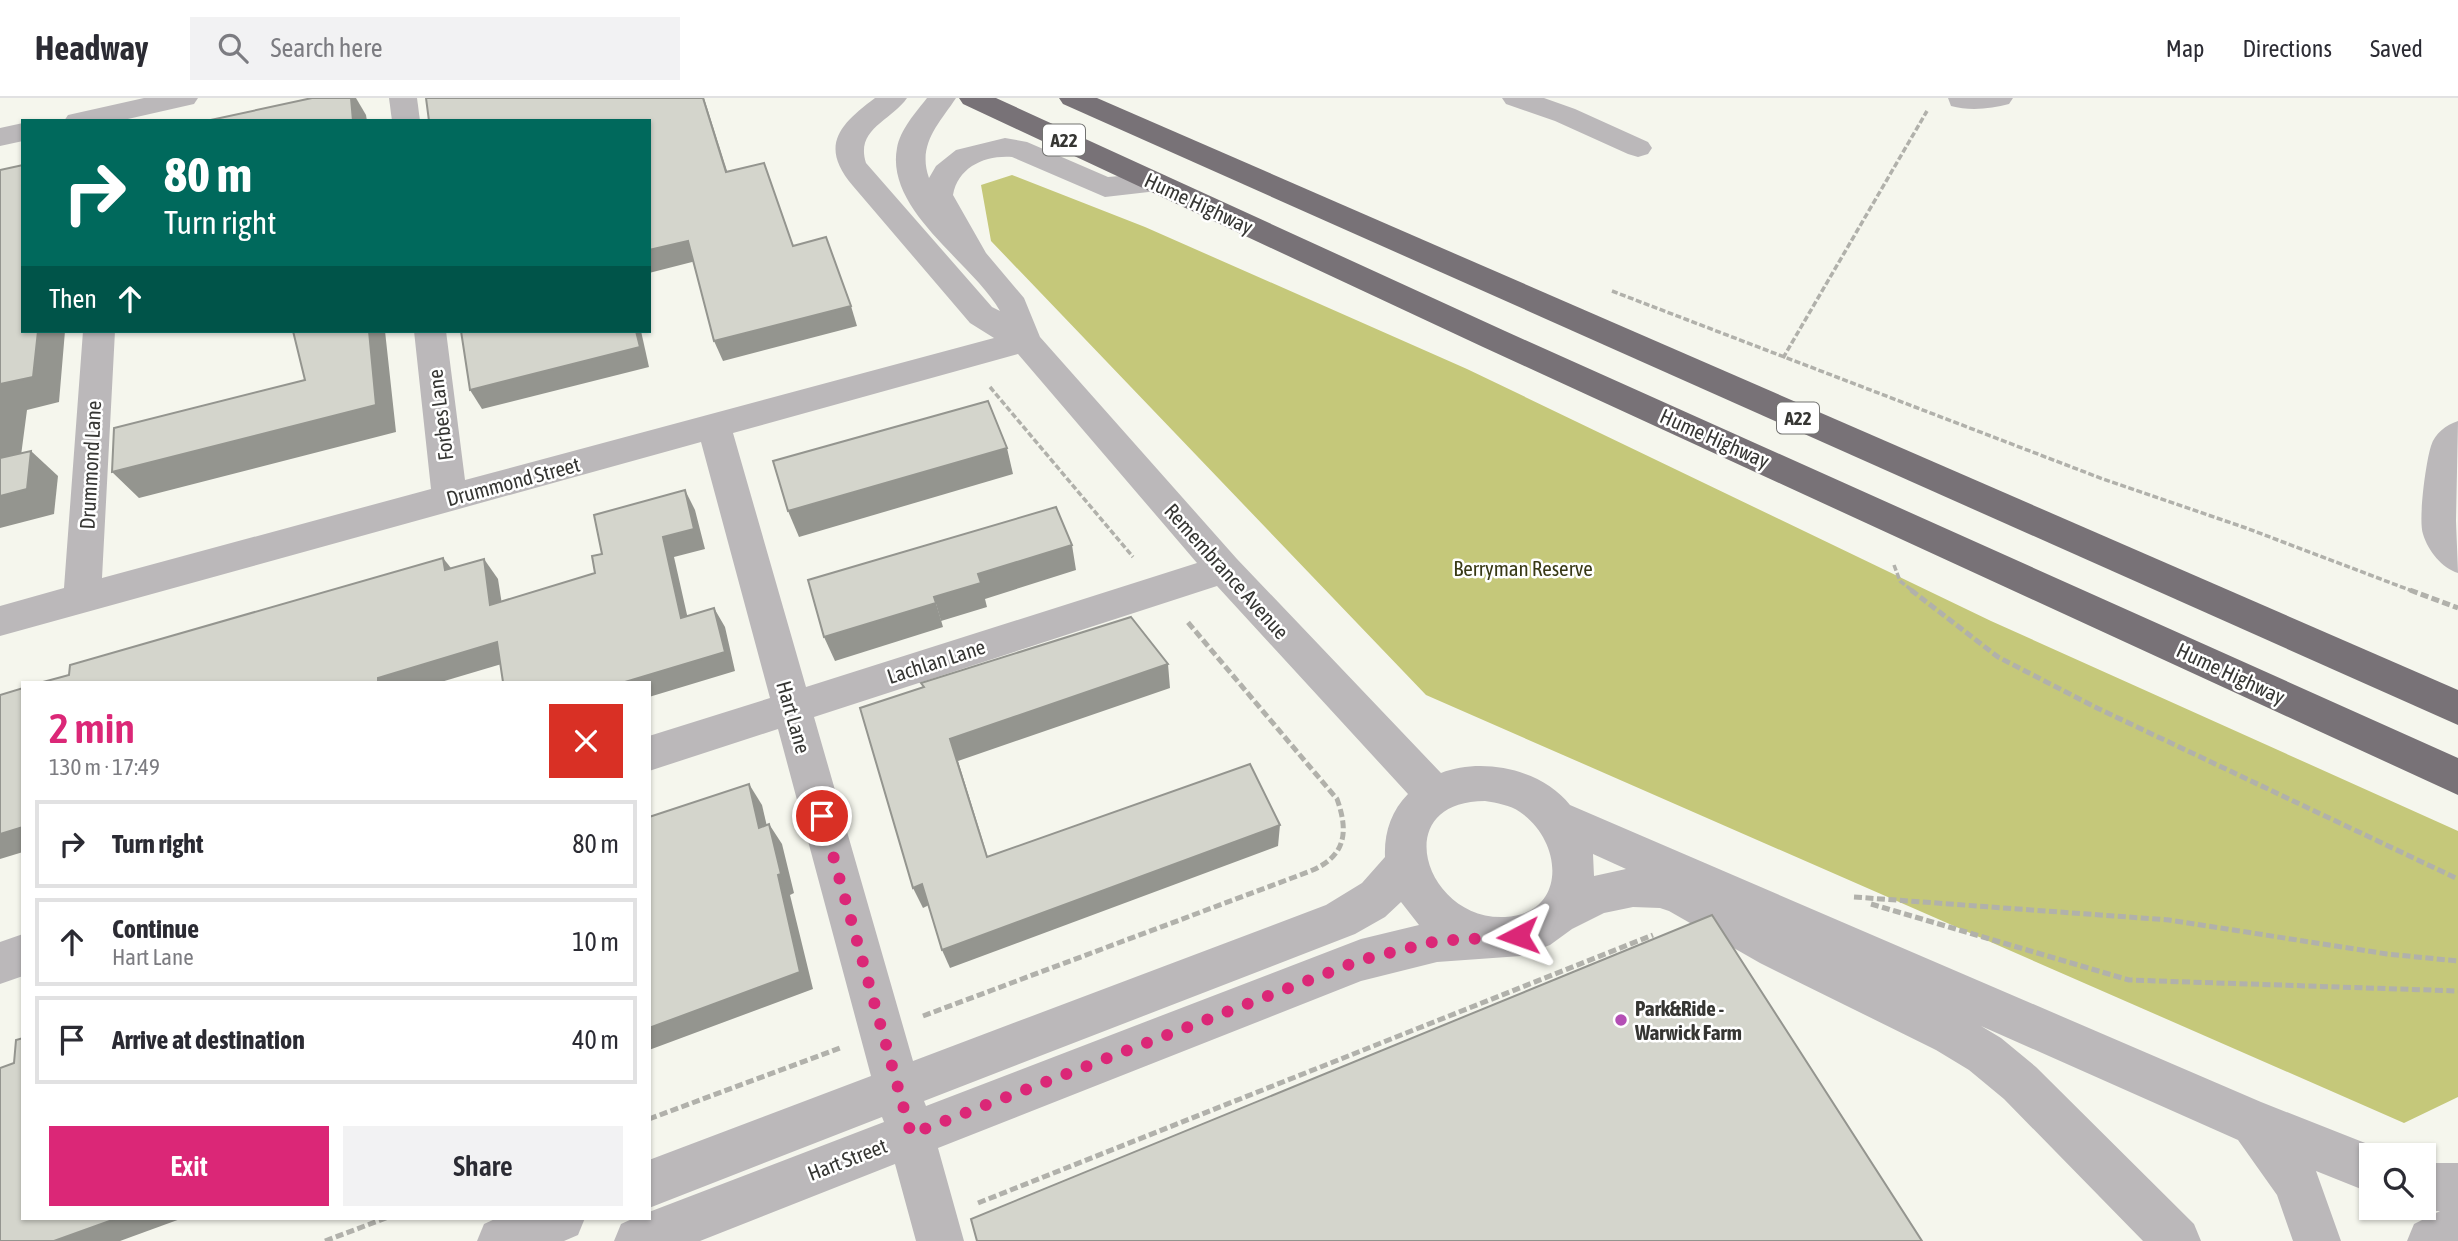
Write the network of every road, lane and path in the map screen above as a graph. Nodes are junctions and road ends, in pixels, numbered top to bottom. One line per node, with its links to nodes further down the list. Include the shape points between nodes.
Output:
1 (184, 98): 10 (street)
2 (403, 98): 11 (street)
3 (893, 98): 19 (street, Remembrance Avenue, via 857,128 850,160 981,315)
4 (942, 98): 16 (street, Remembrance Avenue, via 915,137 912,176 927,204)
5 (973, 98): 15 (highway, Hume Highway / A22)
6 (1073, 98): 30 (highway, Hume Highway / A22)
7 (1516, 98): 14 (street)
8 (1999, 98): 9 (street)
9 (1961, 100): 27 (path, via 1927,111 1783,358)
10 (111, 117)
11 (406, 119)
12 (21, 132): 13 (street)
13 (0, 137)
14 (1638, 148)
15 (1156, 183): 16 (street, Remembrance Avenue, via 1105,187 1017,148 978,151 952,168 938,185 938,195); 33 (highway, Hume Highway / A22)
16 (972, 256): 19 (street, Remembrance Avenue, via 1012,302)
17 (99, 333): 26 (street, Drummond Lane)
18 (430, 333): 22 (street, Forbes Lane)
19 (1026, 341): 20 (street, Drummond Street); 25 (street, Remembrance Avenue)
20 (714, 426): 22 (street, Drummond Street); 29 (street, Hart Lane)
21 (2458, 435): 23 (street, via 2448,446 2438,521)
22 (450, 499): 26 (street, Drummond Street)
23 (2454, 555)
24 (1905, 566): 37 (path, via 1893,561 1900,581 1998,657)
25 (1224, 569): 29 (street, Lachlan Lane); 34 (street, Remembrance Avenue)
26 (82, 599): 28 (street, Drummond Street)
27 (2458, 608)
28 (0, 621)
29 (792, 708): 31 (street, Lachlan Lane); 45 (street, Hart Lane)
30 (2458, 708)
31 (651, 753)
32 (1315, 773): 45 (path, via 1337,799 1345,818 1342,840 1332,860)
33 (2458, 777)
34 (1436, 795): 35 (street, via 1459,785 1498,785 1536,799); 36 (street, via 1420,808 1410,825 1404,843)
35 (1555, 818): 38 (street, via 1570,840 1575,866 1571,892); 48 (street)
36 (1405, 863): 40 (street, via 1412,886 1436,914 1469,933); 46 (street, via 1387,891 1340,920)
37 (2458, 879)
38 (1558, 914): 40 (street, via 1541,928); 62 (street, via 1598,894 1633,887 1661,888 1952,1034 2020,1083)
39 (1664, 930): 54 (path)
40 (1494, 938): 49 (street, Hart Street, via 1437,941 1361,960)
41 (21, 957): 43 (street)
42 (2458, 961): 44 (path, via 2169,920 1847,897 2129,980)
43 (0, 963)
44 (2458, 991)
45 (882, 1032): 46 (street, Hart Lane); 47 (path)
46 (898, 1088): 49 (street, Hart Lane); 51 (street)
47 (651, 1118)
48 (2254, 1123): 50 (street); 63 (street, via 2295,1177)
49 (911, 1134): 60 (street, Hart Street); 61 (street, Hart Lane)
50 (2359, 1163)
51 (651, 1183)
52 (2436, 1187): 53 (street)
53 (2458, 1187)
54 (973, 1205)
55 (381, 1220): 58 (path)
56 (556, 1220): 59 (street)
57 (2458, 1228): 64 (street)
58 (325, 1241)
59 (501, 1241)
60 (638, 1241)
61 (940, 1241)
62 (2177, 1241)
63 (2317, 1241)
64 (2431, 1241)

